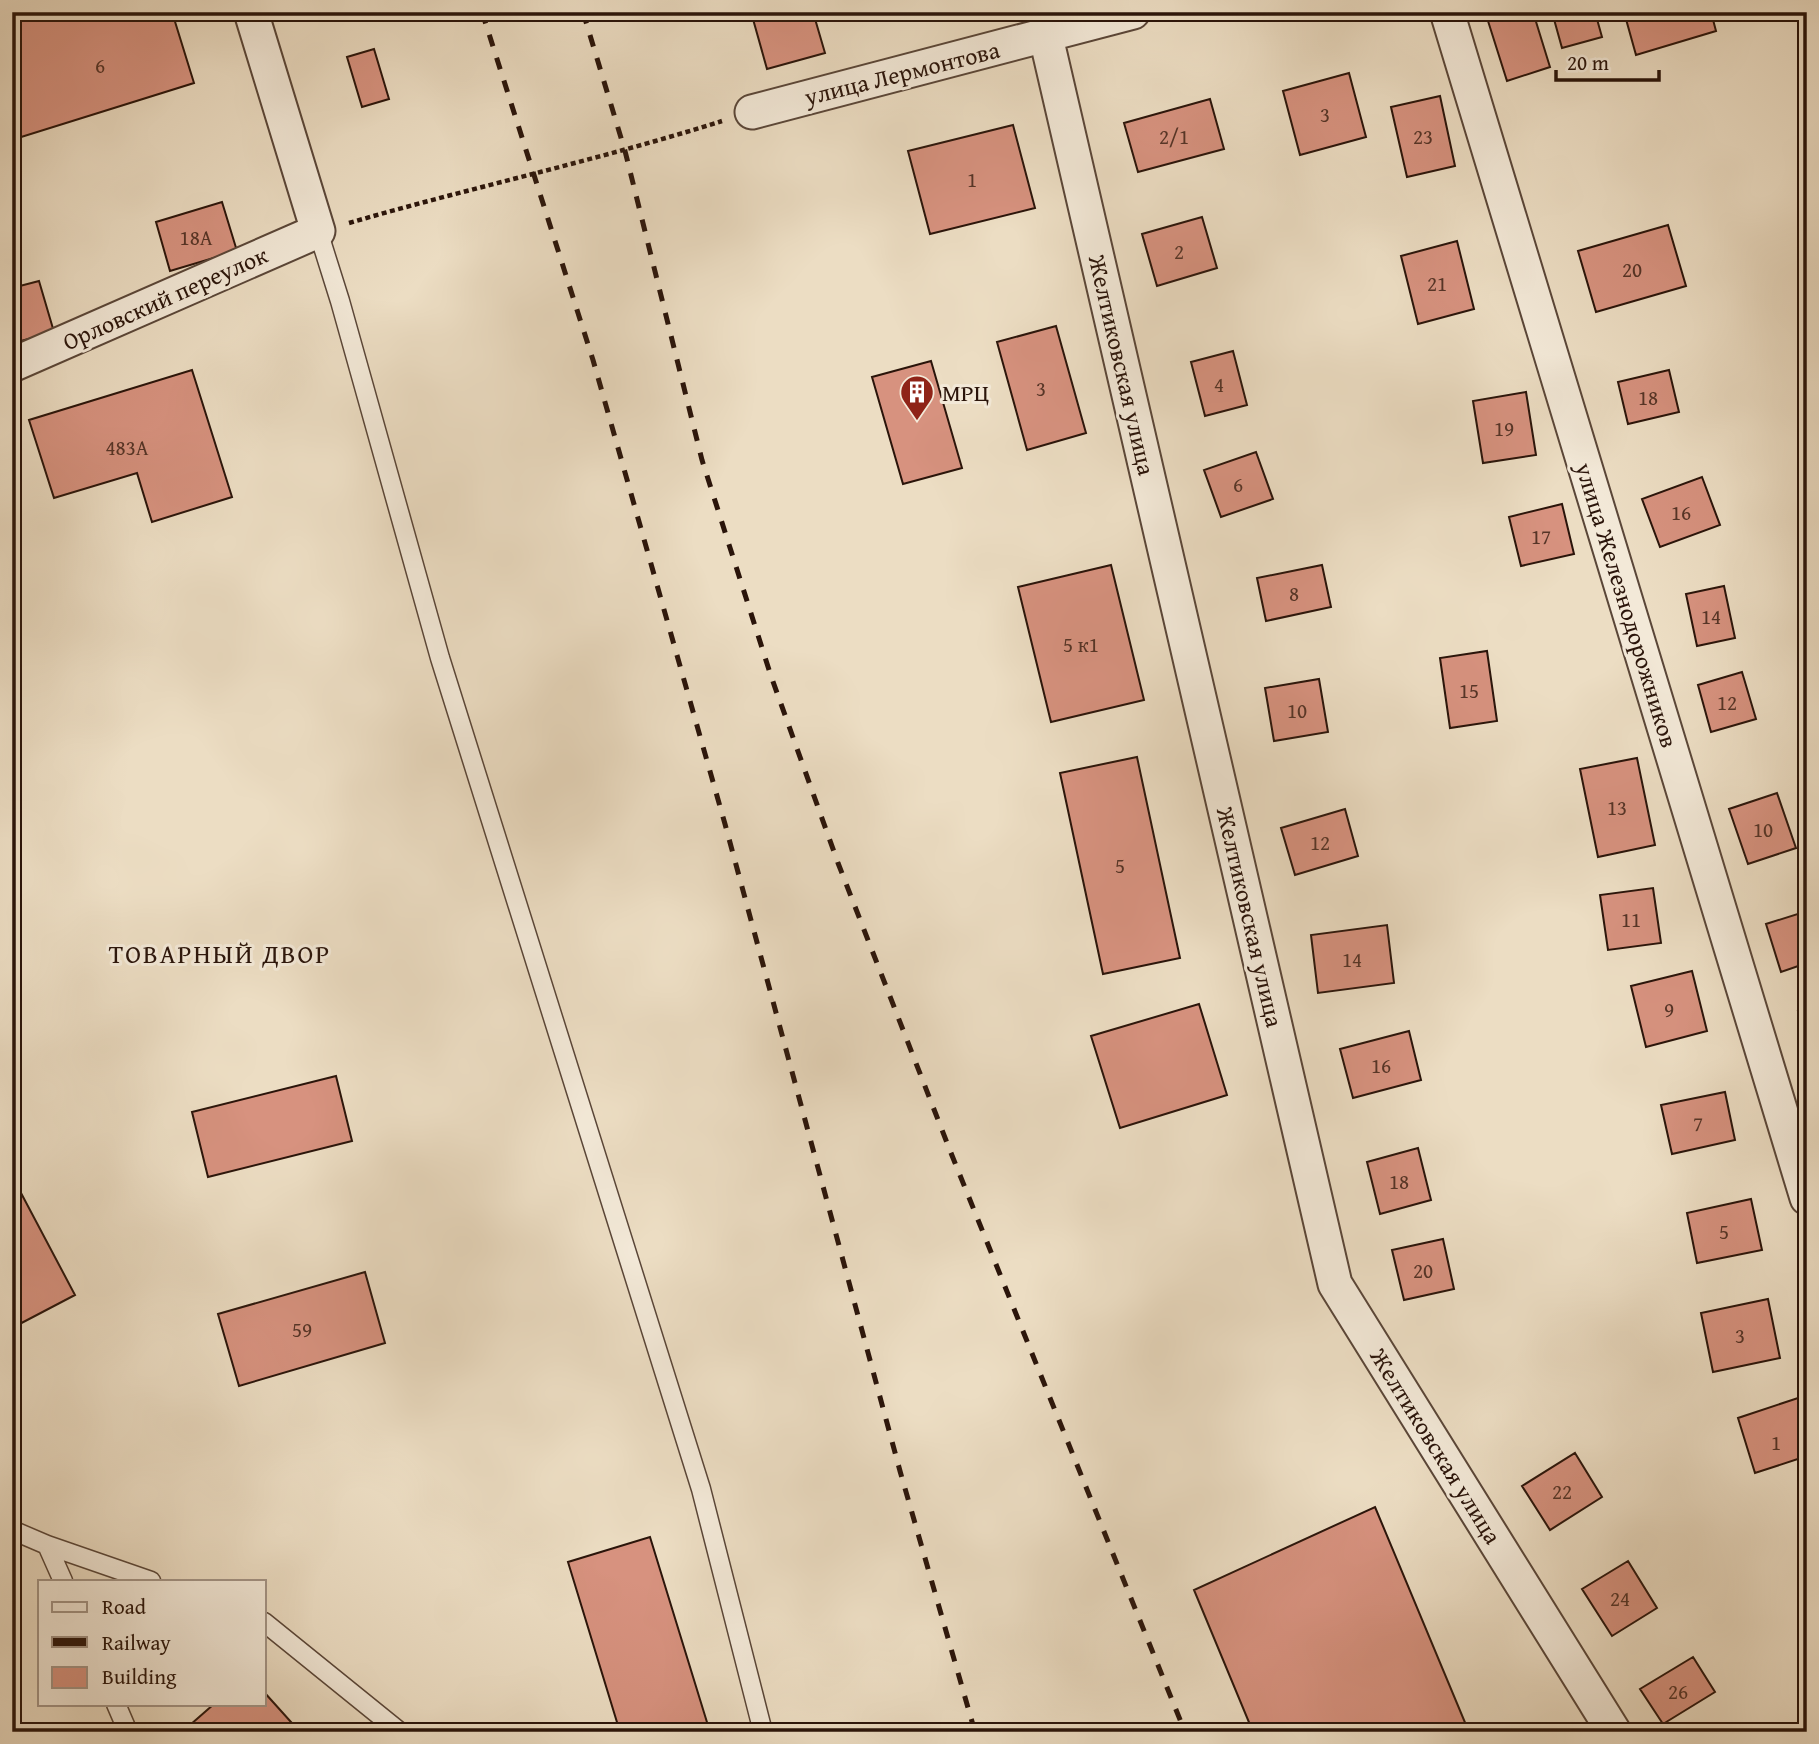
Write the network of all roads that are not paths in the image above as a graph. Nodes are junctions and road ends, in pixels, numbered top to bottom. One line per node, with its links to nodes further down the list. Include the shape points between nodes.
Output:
1 (251, 12): 6 (street)
2 (1133, 12): 4 (street, улица Лермонтова)
3 (1447, 12): 8 (street, улица Железнодорожников)
4 (1046, 37): 5 (street, улица Лермонтова); 18 (street, Желтиковская улица, via 1335,1284)
5 (752, 112)
6 (318, 231): 7 (street, Орловский переулок); 17 (lane, via 444,672 701,1489)
7 (12, 365)
8 (1807, 1198)
9 (12, 1530): 10 (lane)
10 (47, 1545): 11 (lane); 12 (lane)
11 (63, 1580)
12 (148, 1580)
13 (266, 1624): 16 (lane)
14 (117, 1706): 15 (lane)
15 (128, 1732)
16 (400, 1732)
17 (763, 1732)
18 (1614, 1732)

